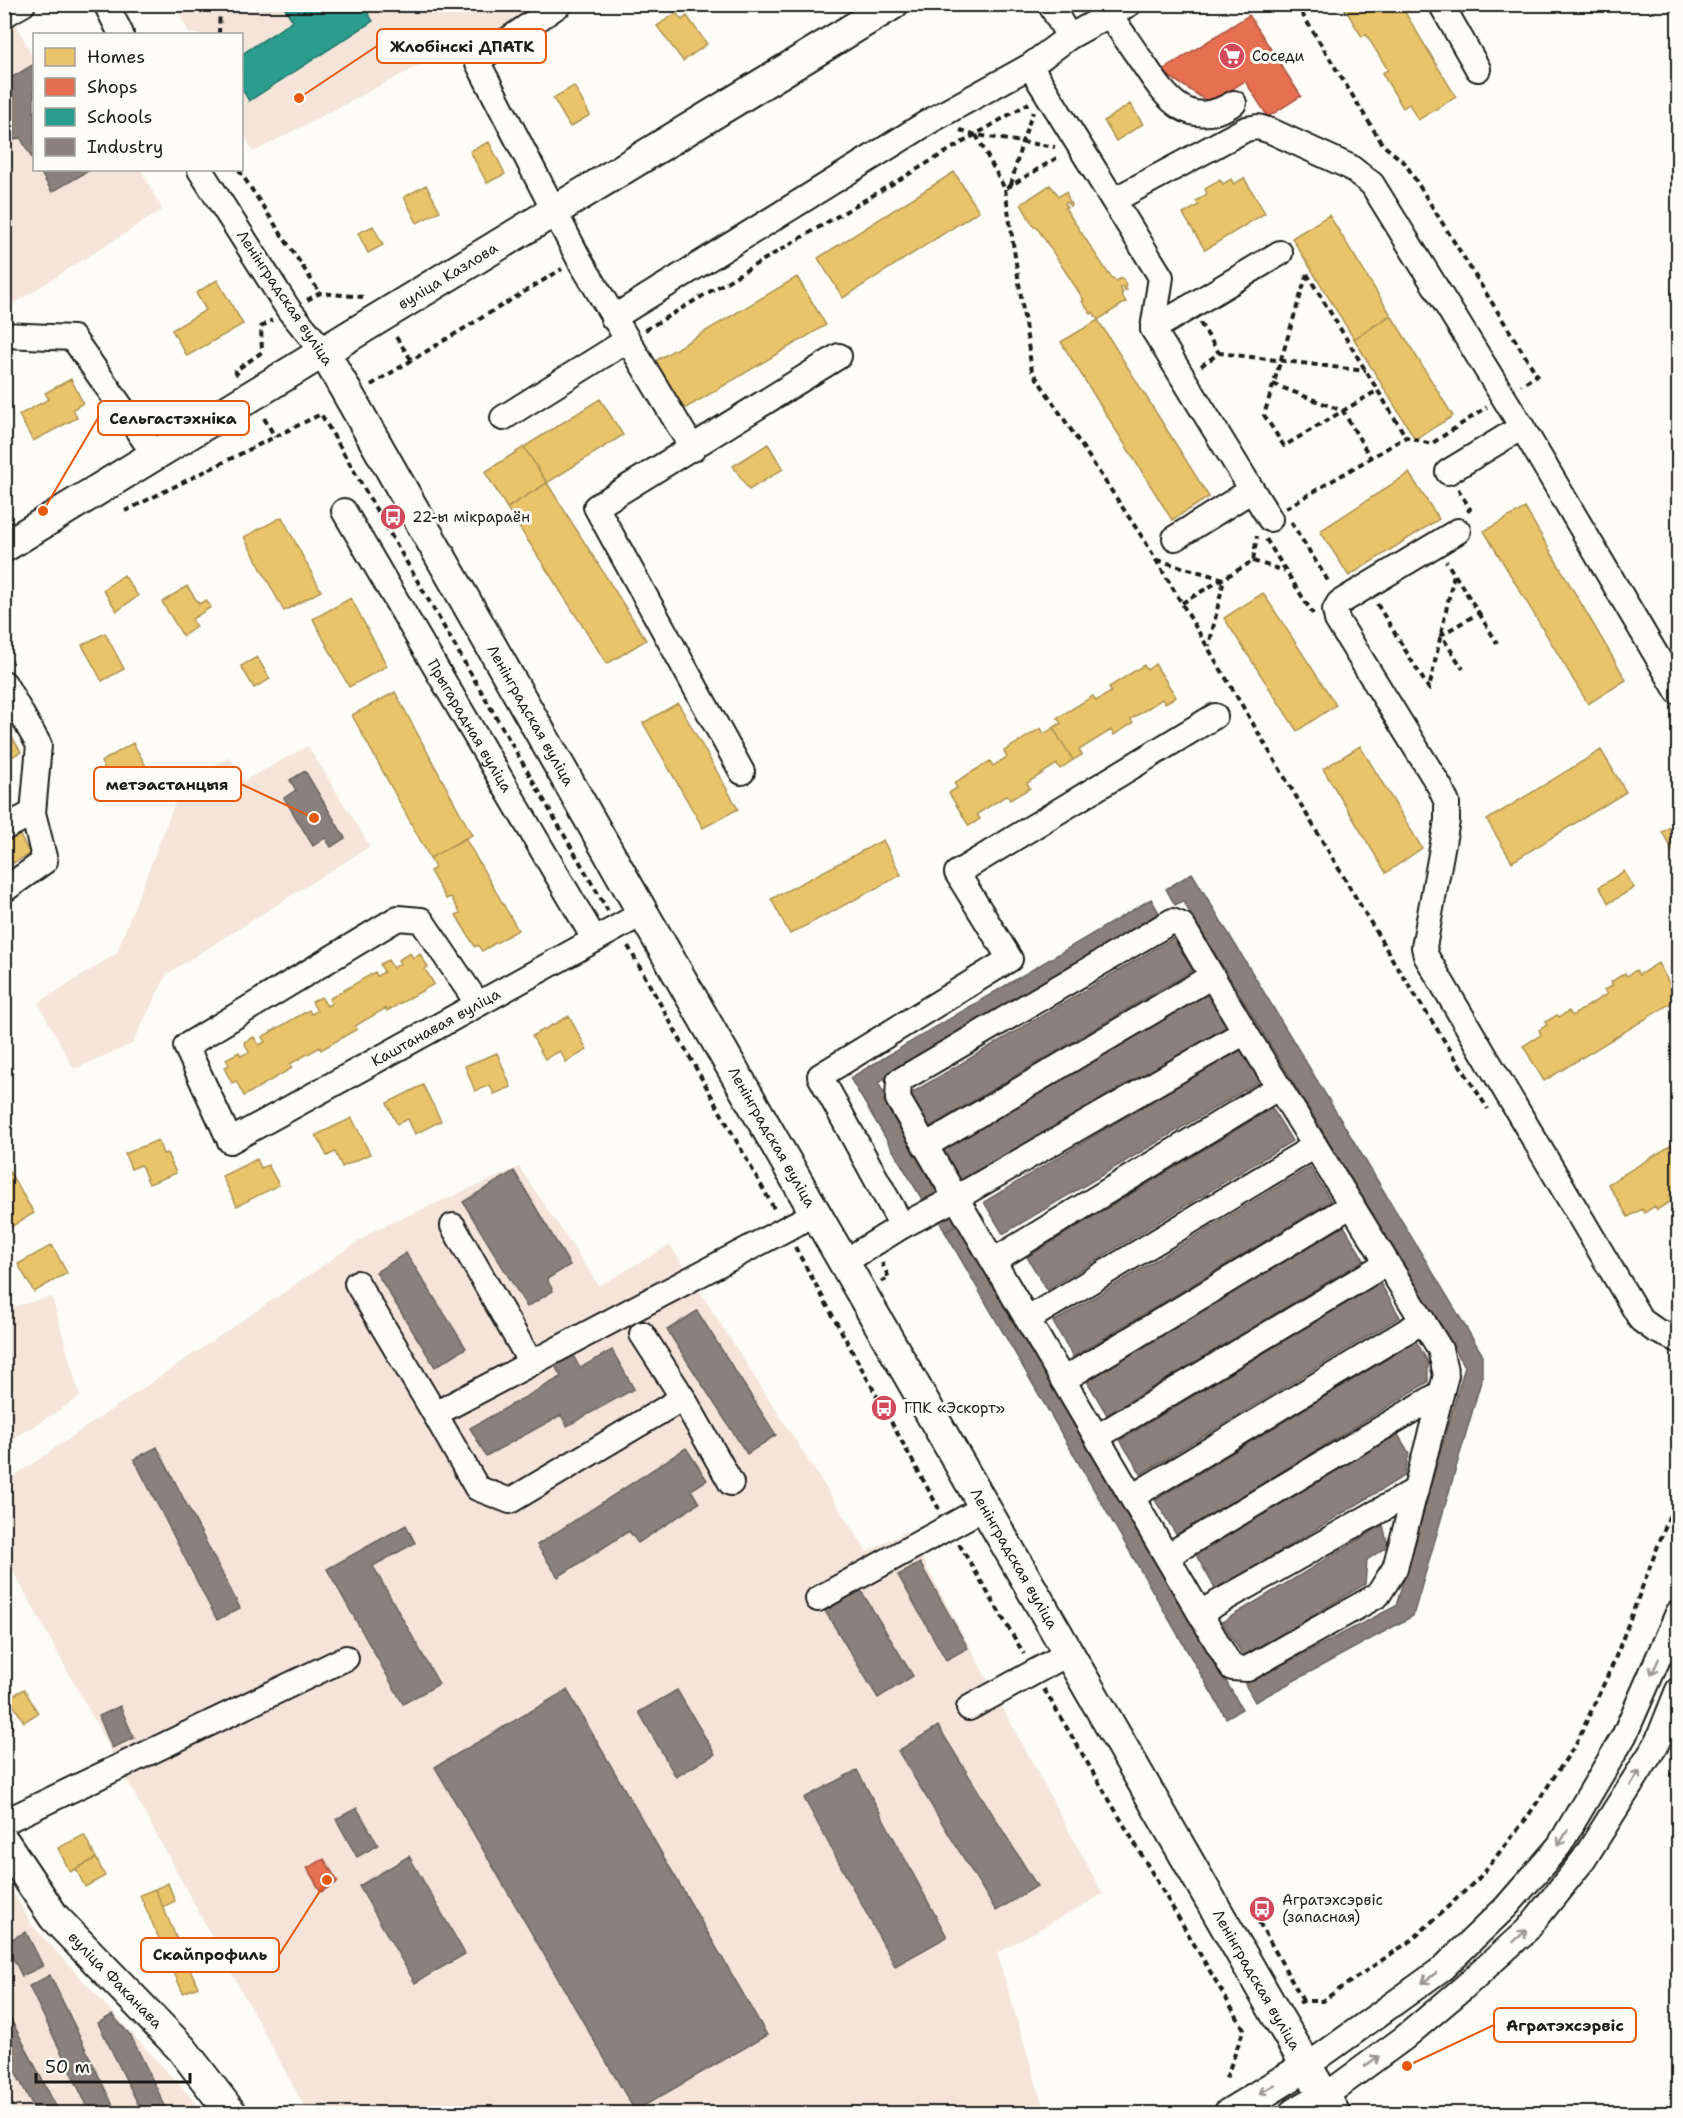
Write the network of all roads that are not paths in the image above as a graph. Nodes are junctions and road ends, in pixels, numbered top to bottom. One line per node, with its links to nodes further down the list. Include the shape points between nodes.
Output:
1 (23, 4): 8 (street)
2 (106, 4): 9 (street)
3 (560, 4): 16 (street, via 477,61)
4 (893, 4): 16 (main road, вуліца Казлова)
5 (1050, 4): 10 (street)
6 (1441, 4): 12 (street)
7 (1120, 10): 10 (street); 13 (street, via 1161,90 1175,105 1207,114)
8 (4, 15)
9 (120, 33)
10 (1069, 37): 11 (street)
11 (1030, 66): 15 (street); 18 (street, via 930,121)
12 (1478, 69)
13 (1234, 103)
14 (201, 171): 22 (street, Ленінградская вуліца, via 289,310)
15 (1114, 200): 19 (street, via 1161,277); 25 (street, via 1246,129 1271,131 1350,167 1372,184)
16 (554, 211): 18 (street); 22 (main road, вуліца Казлова)
17 (1280, 253): 19 (street)
18 (613, 318): 21 (street)
19 (1153, 329): 29 (street)
20 (4, 335): 27 (street, via 73,338)
21 (627, 341): 24 (street); 26 (street)
22 (324, 352): 27 (main road, вуліца Казлова); 42 (main road, Ленінградская вуліца)
23 (839, 357): 26 (street)
24 (503, 418)
25 (1522, 427): 28 (street); 36 (street)
26 (693, 449): 38 (street, via 596,507)
27 (154, 454): 34 (main road, вуліца Казлова)
28 (1448, 472)
29 (1251, 490): 31 (street); 33 (street)
30 (345, 511): 43 (street, Прыгарадная вуліца)
31 (1277, 514)
32 (1459, 523): 62 (street, via 1436,545 1339,603 1335,610 1337,620 1447,803 1448,821 1424,947 1426,956 1641,1320)
33 (1176, 538)
34 (4, 547)
35 (4, 683): 39 (street, via 39,746)
36 (1678, 692)
37 (1215, 716): 54 (street, via 957,873 1010,960 820,1076)
38 (742, 772)
39 (33, 813): 40 (street); 41 (street, via 45,861)
40 (4, 828)
41 (4, 890)
42 (630, 920): 43 (street, Каштанавая вуліца); 52 (main road, Ленінградская вуліца)
43 (595, 940): 45 (street, Каштанавая вуліца)
44 (1212, 976): 46 (street); 48 (street); 48 (street, via 1182,925 1172,921 909,1076 899,1082 898,1099)
45 (478, 1004): 45 (street, Каштанавая вуліца, via 230,1141 186,1046 398,918 421,920)
46 (1245, 1032): 47 (street); 50 (street)
47 (1279, 1087): 49 (street); 55 (street)
48 (925, 1146): 50 (street)
49 (1316, 1146): 51 (street); 59 (street)
50 (956, 1198): 54 (street); 55 (street)
51 (1352, 1205): 57 (street); 64 (street)
52 (816, 1214): 56 (main road, Ленінградская вуліца); 63 (street)
53 (453, 1226): 63 (street)
54 (902, 1227): 56 (street)
55 (993, 1261): 59 (street)
56 (844, 1262): 72 (main road, Ленінградская вуліца)
57 (1388, 1263): 60 (street); 68 (street)
58 (357, 1283): 67 (street)
59 (1028, 1319): 64 (street)
60 (1423, 1321): 65 (street, via 1440,1349 1446,1375); 71 (street)
61 (642, 1334): 66 (street)
62 (1678, 1340)
63 (531, 1363): 67 (street)
64 (1063, 1380): 68 (street)
65 (1442, 1393): 70 (street); 73 (street)
66 (683, 1398): 67 (street, via 510,1501 477,1488); 69 (street)
67 (435, 1414)
68 (1097, 1437): 71 (street)
69 (731, 1483)
70 (1416, 1490): 75 (street); 75 (street, via 1395,1568 1378,1595 1247,1669 1232,1668)
71 (1132, 1497): 73 (street)
72 (985, 1507): 74 (street); 77 (main road, Ленінградская вуліца)
73 (1167, 1556): 75 (street)
74 (818, 1599)
75 (1200, 1613)
76 (1678, 1613): 83 (street, one-way to 83, via 1624,1736 1558,1846 1506,1907 1443,1968)
77 (1069, 1653): 80 (street); 83 (main road, Ленінградская вуліца)
78 (346, 1658): 81 (street)
79 (1678, 1690): 84 (street, one-way to 79, via 1527,1930 1584,1859 1656,1745)
80 (969, 1708)
81 (4, 1822)
82 (4, 1842): 85 (main road, вуліца Факанава, via 54,1917 182,2049)
83 (1307, 2066): 84 (main road, Ленінградская вуліца); 86 (main road, one-way to 86)
84 (1330, 2105): 87 (main road)
85 (232, 2114)
86 (1229, 2114)
87 (1294, 2114)

